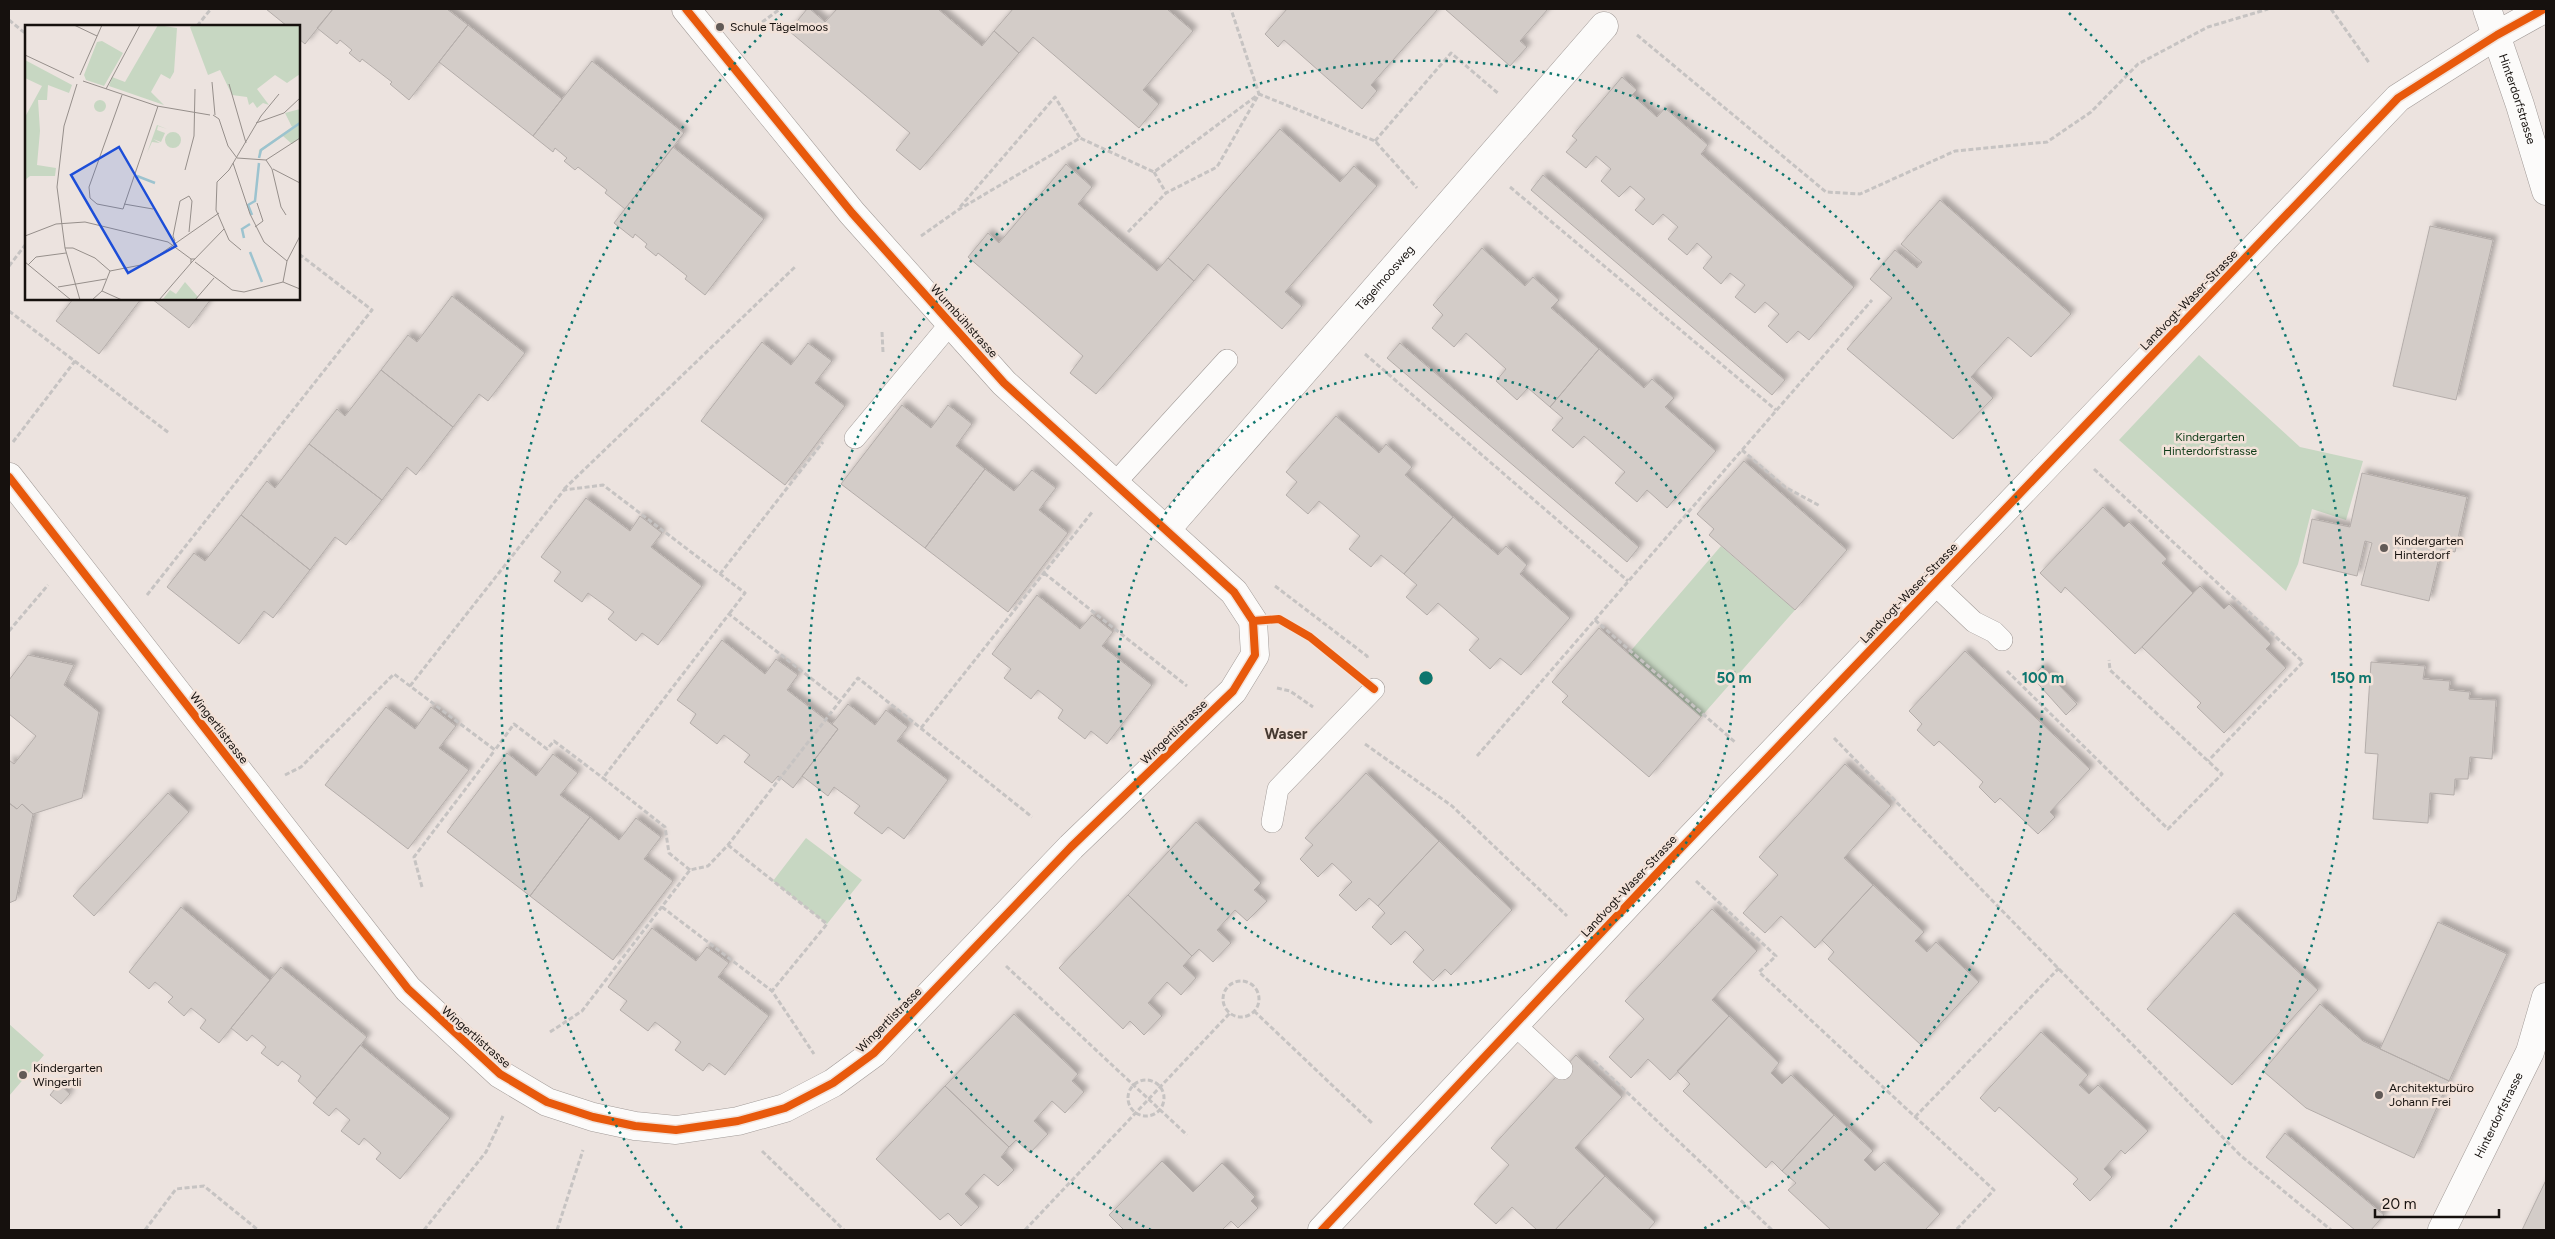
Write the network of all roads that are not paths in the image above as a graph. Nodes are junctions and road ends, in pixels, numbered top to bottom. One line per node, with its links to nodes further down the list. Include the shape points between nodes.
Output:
1 (686, 9): 7 (street, Wurmbühlstrasse, via 852,213)
2 (2487, 9): 5 (street, Hinterdorfstrasse)
3 (2544, 9): 5 (street, Landvogt-Waser-Strasse)
4 (1604, 26): 12 (street, Tägelmoosweg)
5 (2497, 35): 6 (street, Hinterdorfstrasse); 13 (street, Landvogt-Waser-Strasse, via 2398,98)
6 (2546, 191)
7 (950, 324): 9 (lane); 11 (street, Wurmbühlstrasse, via 1004,382)
8 (1227, 360): 11 (lane)
9 (855, 438)
10 (9, 478): 14 (street, Wingertlistrasse, via 408,989 500,1074 547,1102 635,1126 676,1130 738,1121 785,1108 834,1083 874,1053 1071,847 1233,691 1255,655)
11 (1115, 483): 12 (street, Wurmbühlstrasse)
12 (1166, 530): 14 (street, Wurmbühlstrasse, via 1234,592)
13 (1933, 583): 15 (lane, via 1974,622); 19 (street, Landvogt-Waser-Strasse)
14 (1253, 621)
15 (2002, 640)
16 (1374, 689): 17 (lane, via 1278,789)
17 (1272, 822)
18 (2546, 997): 22 (street, Hinterdorfstrasse, via 2530,1052)
19 (1515, 1025): 20 (lane); 21 (street, Landvogt-Waser-Strasse)
20 (1562, 1069)
21 (1322, 1230)
22 (2442, 1230)

